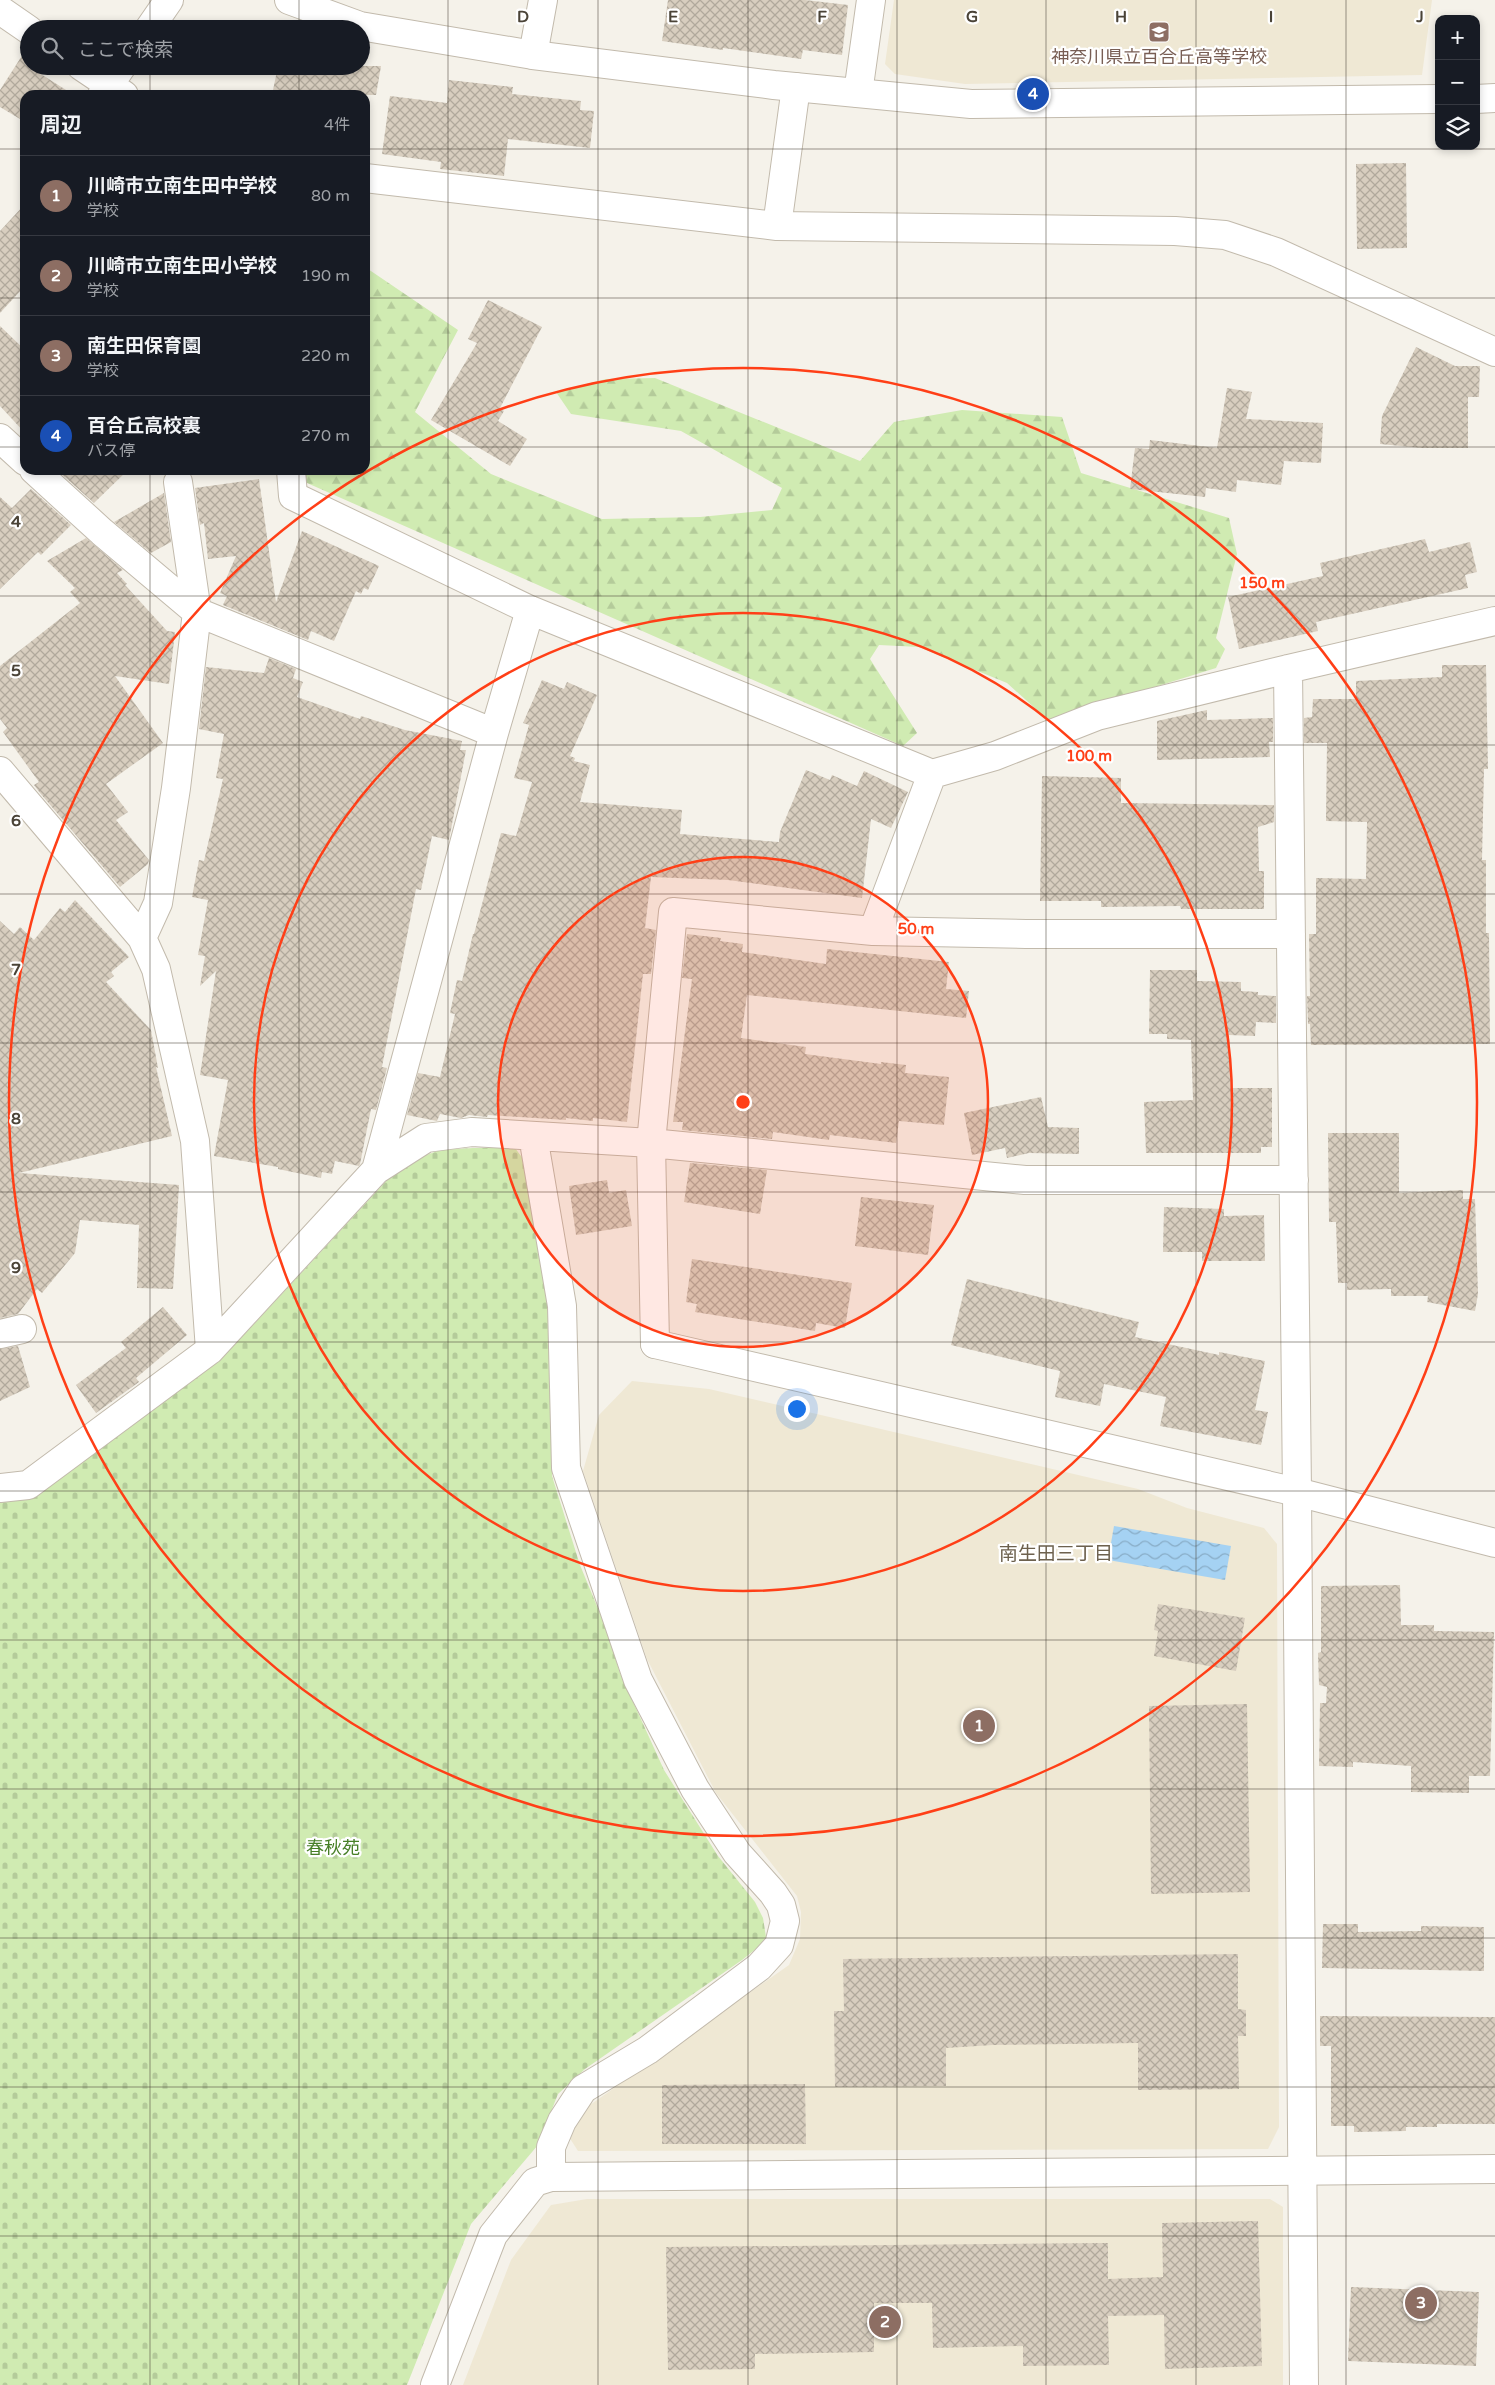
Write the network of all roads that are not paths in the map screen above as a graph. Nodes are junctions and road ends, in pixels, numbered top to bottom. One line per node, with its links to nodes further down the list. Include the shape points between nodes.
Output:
1 (169, 0): 6 (street)
2 (289, 0): 7 (street)
3 (543, 0): 10 (street)
4 (870, 0): 14 (street)
5 (0, 10): 8 (street)
6 (155, 20)
7 (344, 20)
8 (20, 24)
9 (370, 28): 10 (street)
10 (533, 55): 13 (street)
11 (97, 75): 12 (street)
12 (114, 85)
13 (796, 87): 14 (street); 19 (street)
14 (858, 93): 16 (street, via 970,104)
15 (1495, 98): 17 (street)
16 (1435, 99)
17 (1480, 99)
18 (370, 179): 19 (street)
19 (777, 226): 20 (street, via 1176,231 1225,235 1276,252)
20 (1495, 352)
21 (0, 438): 22 (street)
22 (20, 457)
23 (39, 475): 27 (street)
24 (291, 475): 26 (street, via 293,496)
25 (178, 482): 27 (street)
26 (530, 610): 30 (street); 32 (street)
27 (197, 612): 30 (street); 35 (street, via 158,904)
28 (1495, 621): 29 (street)
29 (1288, 669): 32 (street, via 1098,716 995,756); 34 (street)
30 (494, 733): 38 (street)
31 (0, 770): 35 (street)
32 (932, 774): 33 (street)
33 (873, 931): 34 (street); 37 (street, via 673,912)
34 (1291, 934): 39 (street)
35 (142, 938): 40 (street, via 156,969 195,1141)
36 (533, 1136): 37 (street); 38 (street, via 472,1132 426,1138); 46 (street, via 562,1306 566,1468 638,1680 695,1789 737,1853 773,1893 786,1921 779,1945 759,1967 648,2050 583,2089 562,2121 551,2147)
37 (651, 1143): 39 (street, via 1025,1180); 42 (street, via 654,1344)
38 (376, 1170): 40 (street)
39 (1294, 1180): 42 (street)
40 (210, 1350): 41 (street, via 28,1485)
41 (0, 1488)
42 (1297, 1492): 43 (street); 45 (street)
43 (1495, 1543)
44 (1495, 2169): 45 (street)
45 (1301, 2172): 46 (street); 48 (street)
46 (550, 2176): 47 (street, via 535,2182 493,2235)
47 (435, 2385)
48 (1304, 2385)

